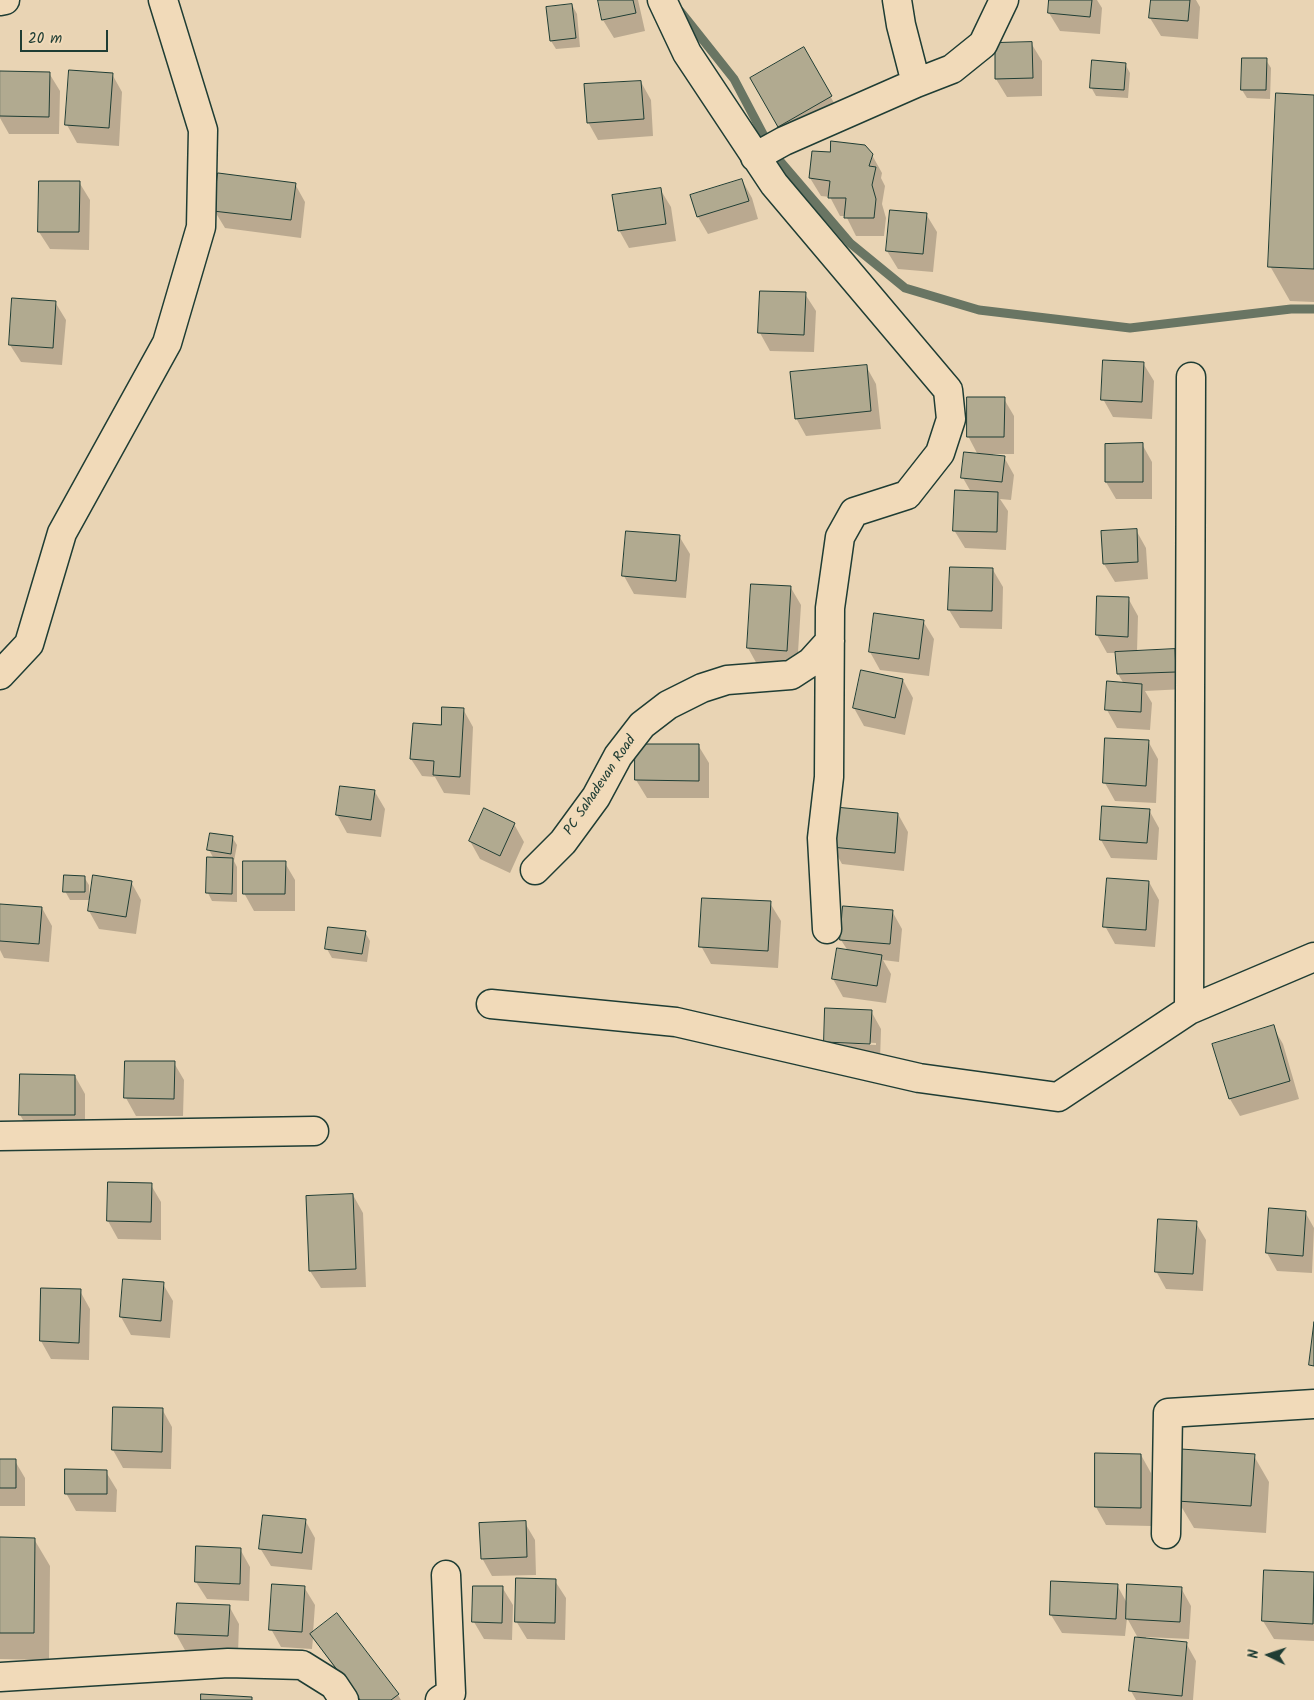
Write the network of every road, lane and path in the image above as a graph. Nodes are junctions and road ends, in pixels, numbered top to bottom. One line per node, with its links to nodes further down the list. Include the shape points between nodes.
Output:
1 (5, 0): 6 (street)
2 (163, 0): 11 (street, via 203,130 201,227 167,343 62,534 29,644)
3 (662, 0): 8 (street, via 686,53)
4 (897, 0): 7 (street, via 900,25)
5 (1004, 0): 7 (street, via 983,44 952,69)
6 (0, 1)
7 (916, 83): 8 (street)
8 (769, 149): 10 (street, via 774,184 948,390 951,419 940,453 907,495 854,512 840,537 830,608)
9 (1190, 377): 16 (street)
10 (830, 641): 12 (street, PC Sahadevan Road, via 811,662 791,675 727,680 668,705 648,720 618,756 596,797 563,842); 13 (street, via 828,777 822,838)
11 (0, 675)
12 (535, 870)
13 (827, 929)
14 (1314, 958): 16 (street)
15 (491, 1004): 16 (street, via 676,1022 919,1078 1058,1097)
16 (1188, 1010)
17 (314, 1131): 18 (street)
18 (0, 1136)
19 (1314, 1404): 20 (street, via 1168,1413)
20 (1166, 1534)
21 (446, 1575): 24 (street, via 451,1693)
22 (0, 1677): 23 (street, via 228,1663 302,1665 334,1686)
23 (344, 1700)
24 (440, 1700)

